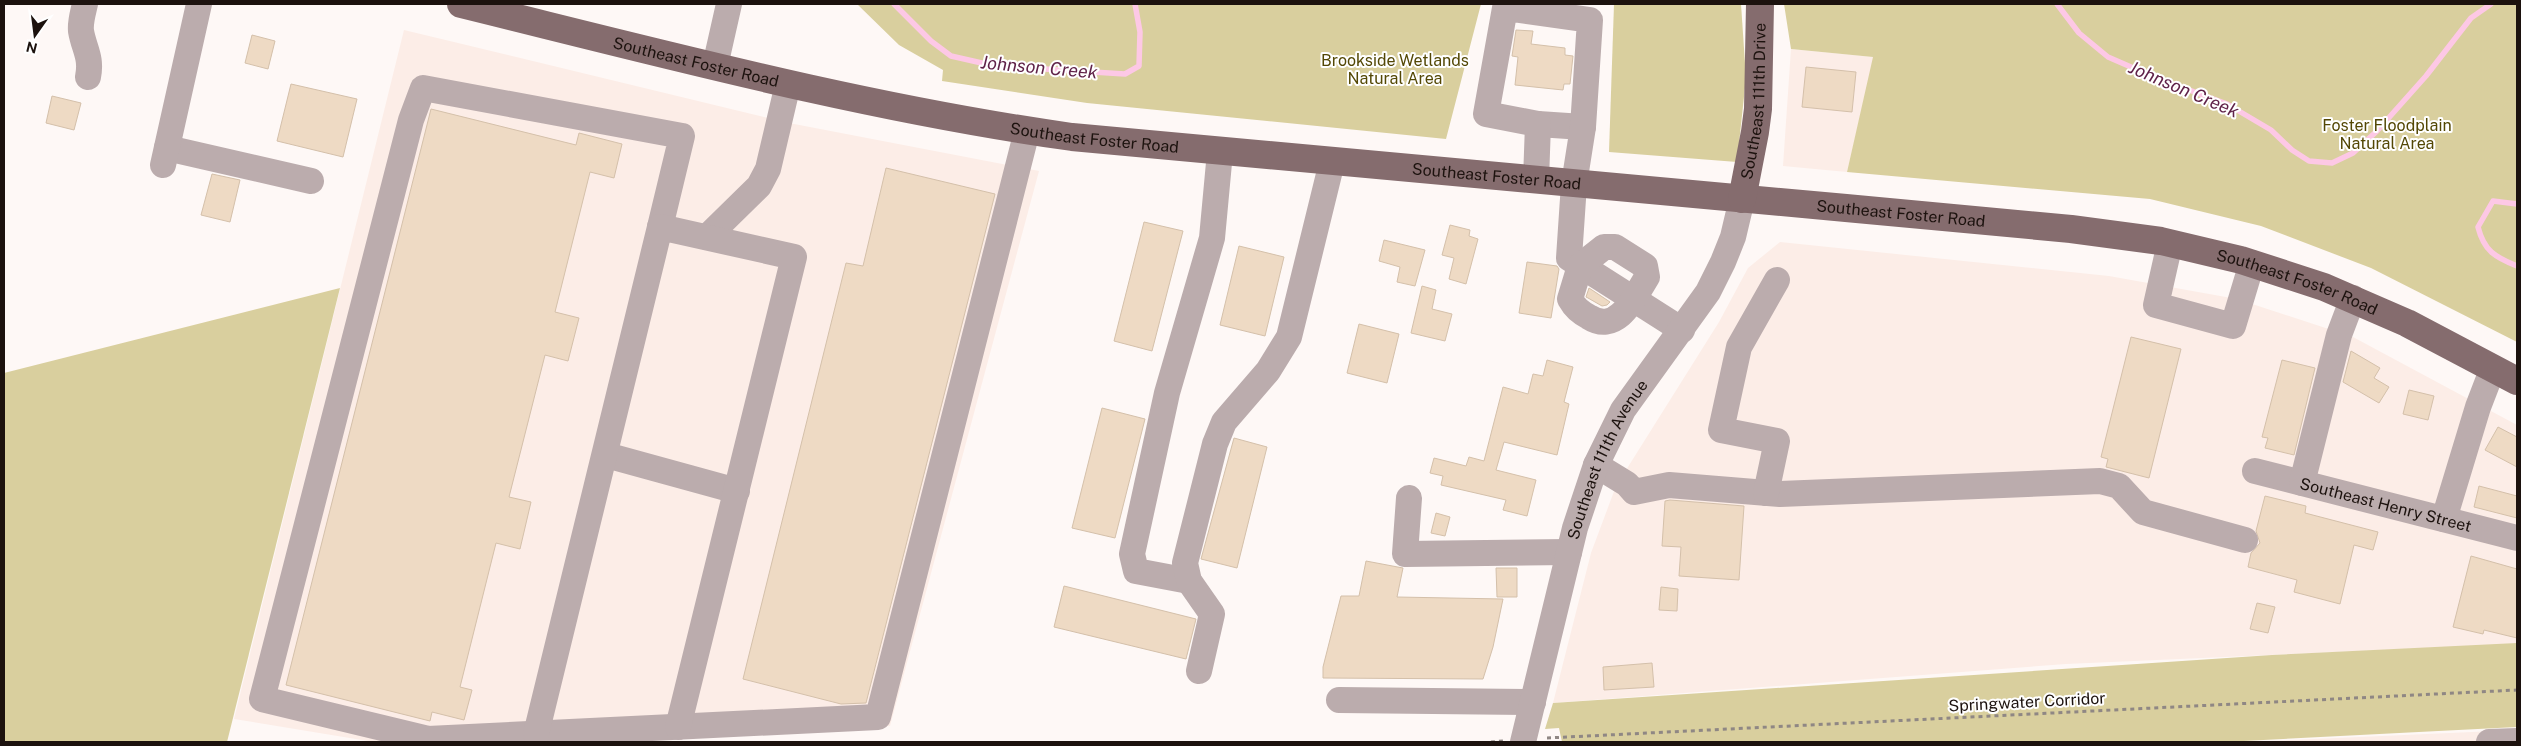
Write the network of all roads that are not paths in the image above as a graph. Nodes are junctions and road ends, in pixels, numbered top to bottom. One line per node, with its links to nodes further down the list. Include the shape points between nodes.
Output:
1 (85, 4): 7 (street, via 81,23 90,56)
2 (199, 4): 15 (street, via 165,157)
3 (729, 4): 6 (street)
4 (1760, 4): 17 (main road, Southeast 111th Drive, via 1757,116)
5 (468, 5): 6 (main road, Southeast Foster Road)
6 (714, 66): 8 (main road, Southeast Foster Road)
7 (88, 77)
8 (788, 84): 11 (main road, Southeast Foster Road); 19 (street, via 764,178 745,202)
9 (1538, 124): 10 (street); 10 (street, via 1486,114 1504,8 1590,20); 14 (street)
10 (1583, 127): 16 (street)
11 (1027, 131): 12 (main road, Southeast Foster Road); 44 (street, via 878,717)
12 (1220, 152): 13 (main road, Southeast Foster Road); 40 (street, via 1212,238 1167,393 1132,554 1136,571)
13 (1332, 162): 14 (main road, Southeast Foster Road); 40 (street, via 1289,337 1268,371 1224,422 1215,444 1185,563)
14 (1536, 180): 16 (main road, Southeast Foster Road)
15 (311, 181)
16 (1574, 184): 17 (main road, Southeast Foster Road); 22 (street, via 1569,258)
17 (1742, 199): 20 (main road, Southeast Foster Road, via 2071,229); 26 (street, Southeast 111th Avenue, via 1724,262)
18 (660, 227): 19 (street); 29 (street); 45 (street, via 682,136 423,88 411,120 262,698 428,739)
19 (707, 237): 33 (street, via 794,257)
20 (2170, 243): 21 (main road, Southeast Foster Road); 21 (street, via 2156,305 2233,326)
21 (2252, 264): 24 (main road, Southeast Foster Road)
22 (1580, 266): 25 (street); 25 (street, via 1604,247 1615,247 1645,266 1647,277); 25 (street, via 1570,299 1576,309 1596,322 1618,318)
23 (1777, 280): 34 (street, via 1739,347 1721,430 1777,441)
24 (2352, 298): 27 (main road, Southeast Foster Road, via 2407,322); 32 (street, via 2339,335)
25 (1633, 299): 26 (street)
26 (1682, 330): 30 (street, Southeast 111th Avenue, via 1623,410)
27 (2493, 368): 28 (main road, Southeast Foster Road); 36 (street)
28 (2517, 381)
29 (606, 455): 33 (street); 45 (street)
30 (1596, 464): 34 (street, via 1634,492 1669,485); 39 (street, Southeast 111th Avenue)
31 (2255, 471): 32 (street, Southeast Henry Street)
32 (2302, 483): 36 (street, Southeast Henry Street)
33 (737, 491): 44 (street)
34 (1766, 493): 38 (street, via 2100,481 2119,486 2143,512)
35 (1409, 498): 39 (street, via 1405,554)
36 (2444, 519): 37 (street, Southeast Henry Street)
37 (2517, 538)
38 (2244, 540)
39 (1569, 552): 43 (street, Southeast 111th Avenue)
40 (1189, 580): 41 (street, via 1212,614)
41 (1199, 671)
42 (1339, 700): 43 (street)
43 (1533, 702): 46 (street, Southeast 111th Avenue)
44 (678, 727): 45 (street)
45 (536, 734)
46 (1534, 740)
47 (2517, 741): 48 (street)
48 (2489, 742)

